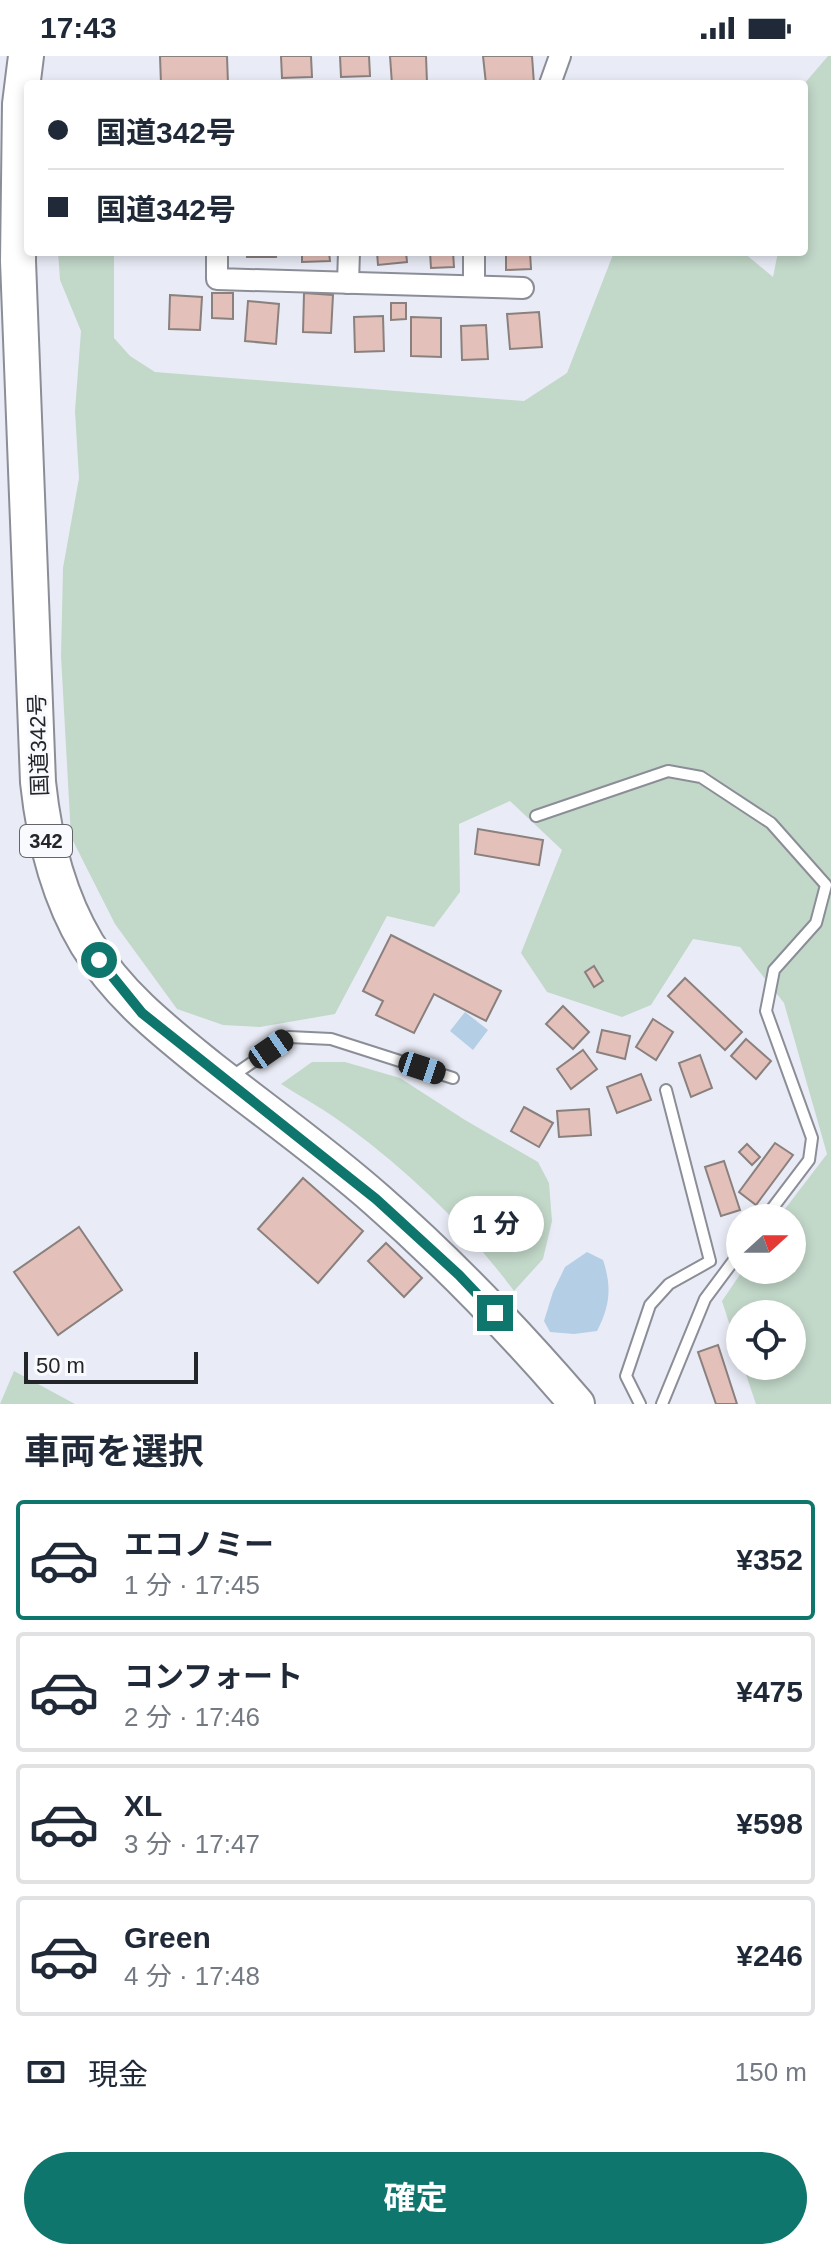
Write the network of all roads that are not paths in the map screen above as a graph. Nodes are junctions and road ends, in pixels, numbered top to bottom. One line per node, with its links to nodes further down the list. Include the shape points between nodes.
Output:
1 (26, 56): 3 (highway, 国道342号 / 342)
2 (560, 56): 4 (street)
3 (25, 80)
4 (551, 80)
5 (24, 104): 9 (highway, 国道342号 / 342)
6 (217, 256): 10 (street, via 217,279)
7 (349, 256): 10 (street)
8 (474, 256): 11 (street)
9 (9, 260): 15 (highway, 国道342号 / 342, via 38,782 54,871 87,944 111,977 142,1013)
10 (348, 283): 11 (street)
11 (474, 286): 12 (street)
12 (523, 288)
13 (536, 816): 17 (lane, via 668,771 701,777 771,823 826,885 816,923 774,970 766,1011 812,1138 809,1160)
14 (453, 1078): 15 (lane, via 331,1039 289,1037)
15 (226, 1080): 19 (highway, 国道342号 / 342, via 376,1199 438,1256)
16 (666, 1090): 20 (lane, via 710,1261 669,1284 650,1305 626,1376)
17 (776, 1204)
18 (726, 1271): 21 (lane, via 705,1299)
19 (577, 1404)
20 (640, 1404)
21 (662, 1404)

